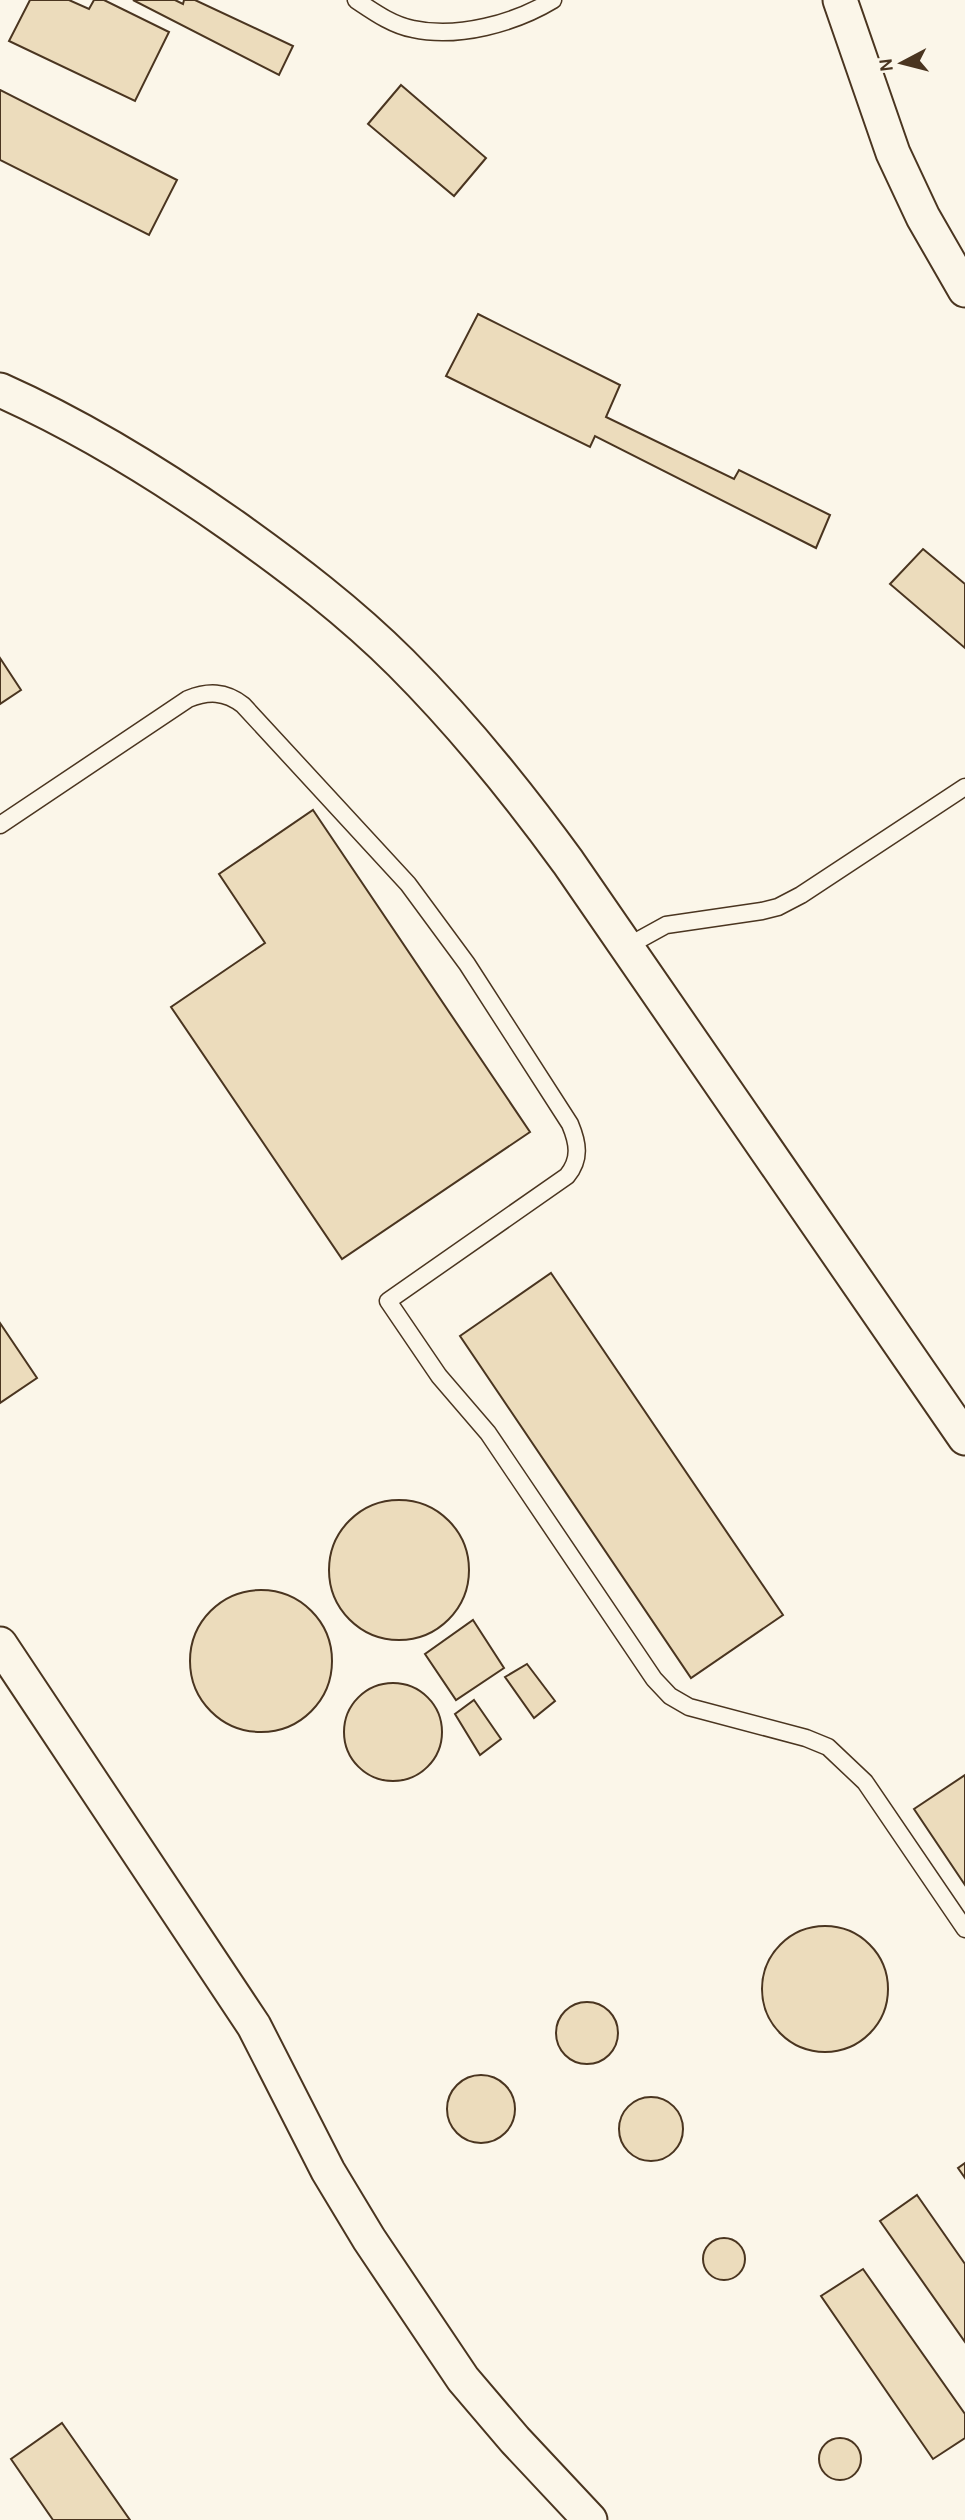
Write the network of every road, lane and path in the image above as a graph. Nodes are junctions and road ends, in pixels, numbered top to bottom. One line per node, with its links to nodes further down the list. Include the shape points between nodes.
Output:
1 (356, 0): 2 (lane, via 403,26 445,32 508,20)
2 (553, 0)
3 (840, 0): 4 (street, via 893,153)
4 (965, 290)
5 (0, 390): 8 (street, via 69,423 163,478 310,582 355,620 442,706 506,780)
6 (965, 787): 8 (lane, via 789,902 762,911 666,925)
7 (0, 825): 11 (lane, via 188,699 213,692 243,705 408,884 467,964 570,1124 577,1156 567,1176 388,1301 439,1376 488,1433 654,1679 689,1707 828,1747 865,1782)
8 (626, 947): 9 (street)
9 (965, 1438)
10 (0, 1644): 12 (street, via 254,2026 328,2171 463,2379)
11 (965, 1929)
12 (590, 2520)

